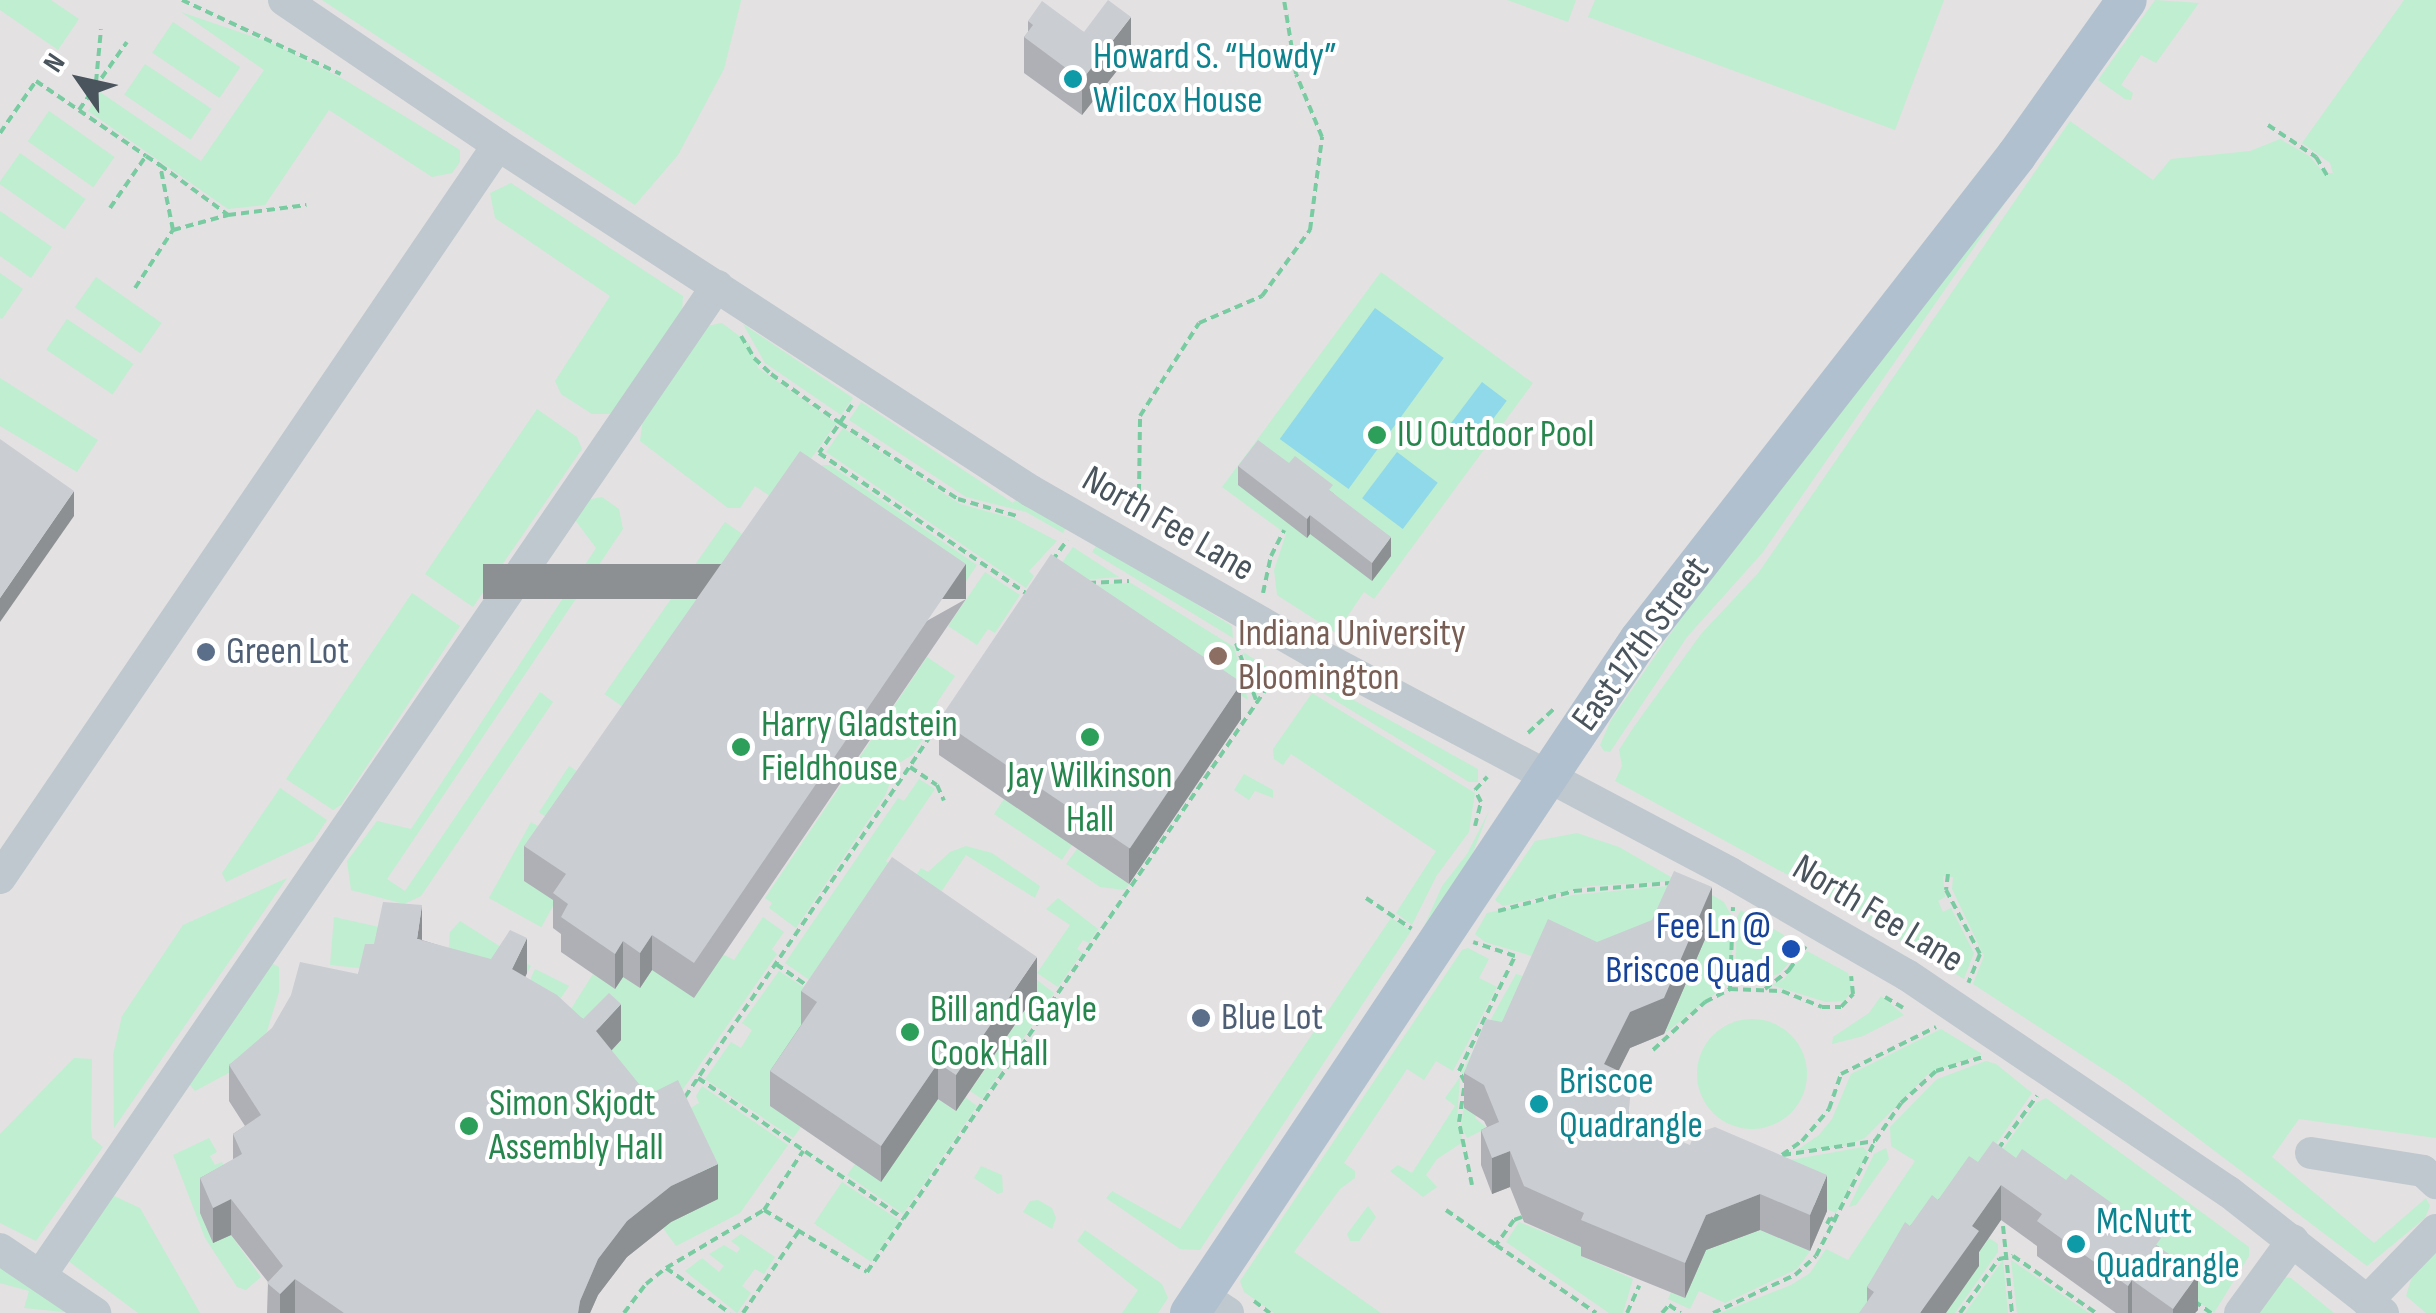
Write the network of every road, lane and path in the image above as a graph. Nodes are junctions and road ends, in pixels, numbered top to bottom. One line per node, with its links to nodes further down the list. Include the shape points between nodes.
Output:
1 (182, 0): 7 (path)
2 (284, 0): 12 (street, North Fee Lane)
3 (1284, 0): 26 (path, via 1296,74 1322,137 1310,230 1262,296 1199,323 1140,416 1139,492)
4 (2127, 0): 39 (main road, East 17th Street, via 2016,156 1638,640)
5 (101, 30): 8 (path)
6 (128, 42): 8 (path)
7 (345, 77)
8 (96, 87): 9 (path)
9 (79, 110): 11 (path, via 36,81); 13 (path)
10 (2268, 124): 15 (path, via 2316,157)
11 (0, 133)
12 (498, 146): 20 (street, North Fee Lane); 42 (street)
13 (146, 156): 14 (path); 17 (path)
14 (160, 165): 18 (path); 19 (path)
15 (2328, 176)
16 (306, 205): 18 (path)
17 (110, 208)
18 (228, 215): 19 (path)
19 (172, 230): 21 (path)
20 (717, 286): 39 (street, North Fee Lane, via 1124,547); 88 (street)
21 (134, 288)
22 (737, 330): 24 (path, via 770,374)
23 (858, 396): 24 (path)
24 (840, 422): 25 (path, via 958,499); 32 (path, via 819,453 1027,594)
25 (1026, 520)
26 (1130, 528)
27 (1284, 530): 33 (path)
28 (1052, 532): 29 (path, via 1067,540)
29 (1045, 570)
30 (1133, 580): 31 (path)
31 (1074, 584)
32 (1034, 586)
33 (1262, 602)
34 (1236, 643): 36 (path)
35 (1279, 670): 36 (path)
36 (1257, 703): 77 (path)
37 (942, 720): 38 (path)
38 (910, 767): 40 (path, via 936,785); 54 (path)
39 (1546, 778): 83 (street, North Fee Lane, via 1730,873 1907,976 2079,1087); 91 (main road, East 17th Street)
40 (944, 801)
41 (1948, 874): 56 (path, via 1946,890 1980,954)
42 (0, 878)
43 (1673, 883): 45 (path, via 1574,891)
44 (1366, 898): 47 (path)
45 (1483, 911)
46 (1748, 911): 58 (path, via 1733,902)
47 (1416, 932)
48 (1792, 938): 50 (path)
49 (1464, 939): 52 (path)
50 (1806, 946): 51 (path); 57 (path)
51 (1821, 955)
52 (1515, 956): 53 (path); 73 (path, via 1458,1071 1465,1082 1460,1129)
53 (1529, 961)
54 (776, 964): 60 (path); 65 (path)
55 (1850, 973): 57 (path, via 1853,994 1841,1008)
56 (1965, 987)
57 (1766, 989): 58 (path)
58 (1730, 990): 64 (path, via 1705,1002)
59 (1881, 994): 61 (path)
60 (822, 996)
61 (1903, 1008)
62 (1946, 1027): 68 (path, via 1932,1027 1841,1074 1829,1110 1782,1155)
63 (1976, 1045): 68 (path, via 1990,1055 1936,1071 1901,1103)
64 (1652, 1050)
65 (698, 1078): 67 (path); 69 (path)
66 (2042, 1089): 71 (path)
67 (677, 1104)
68 (1875, 1140): 78 (path)
69 (804, 1150): 74 (path); 77 (path)
70 (2311, 1153): 72 (street, via 2424,1171)
71 (1989, 1162)
72 (2436, 1183)
73 (1472, 1186)
74 (764, 1210): 82 (path); 87 (path)
75 (1446, 1210): 84 (path)
76 (1522, 1217): 84 (path)
77 (904, 1219): 82 (path, via 867,1272)
78 (1836, 1220): 79 (path); 101 (path, via 1796,1276)
79 (1826, 1224)
80 (2004, 1226): 86 (path)
81 (2436, 1230): 92 (street)
82 (799, 1231): 96 (path)
83 (2293, 1240): 92 (street, North Fee Lane); 106 (street)
84 (1496, 1244): 97 (path)
85 (0, 1249): 88 (street)
86 (2006, 1258): 102 (path); 103 (path); 104 (path, via 2013,1256)
87 (666, 1268): 94 (path); 95 (path)
88 (42, 1273): 93 (street)
89 (1639, 1286): 98 (path)
90 (2181, 1292): 105 (path)
91 (1206, 1307)
92 (2375, 1307)
93 (95, 1313)
94 (624, 1313)
95 (730, 1313)
96 (743, 1313)
97 (1596, 1313)
98 (1627, 1313)
99 (1662, 1313): 100 (path, via 1667,1304)
100 (1681, 1313)
101 (1713, 1313)
102 (1960, 1313)
103 (2012, 1313)
104 (2096, 1313)
105 (2211, 1313)
106 (2240, 1313)

